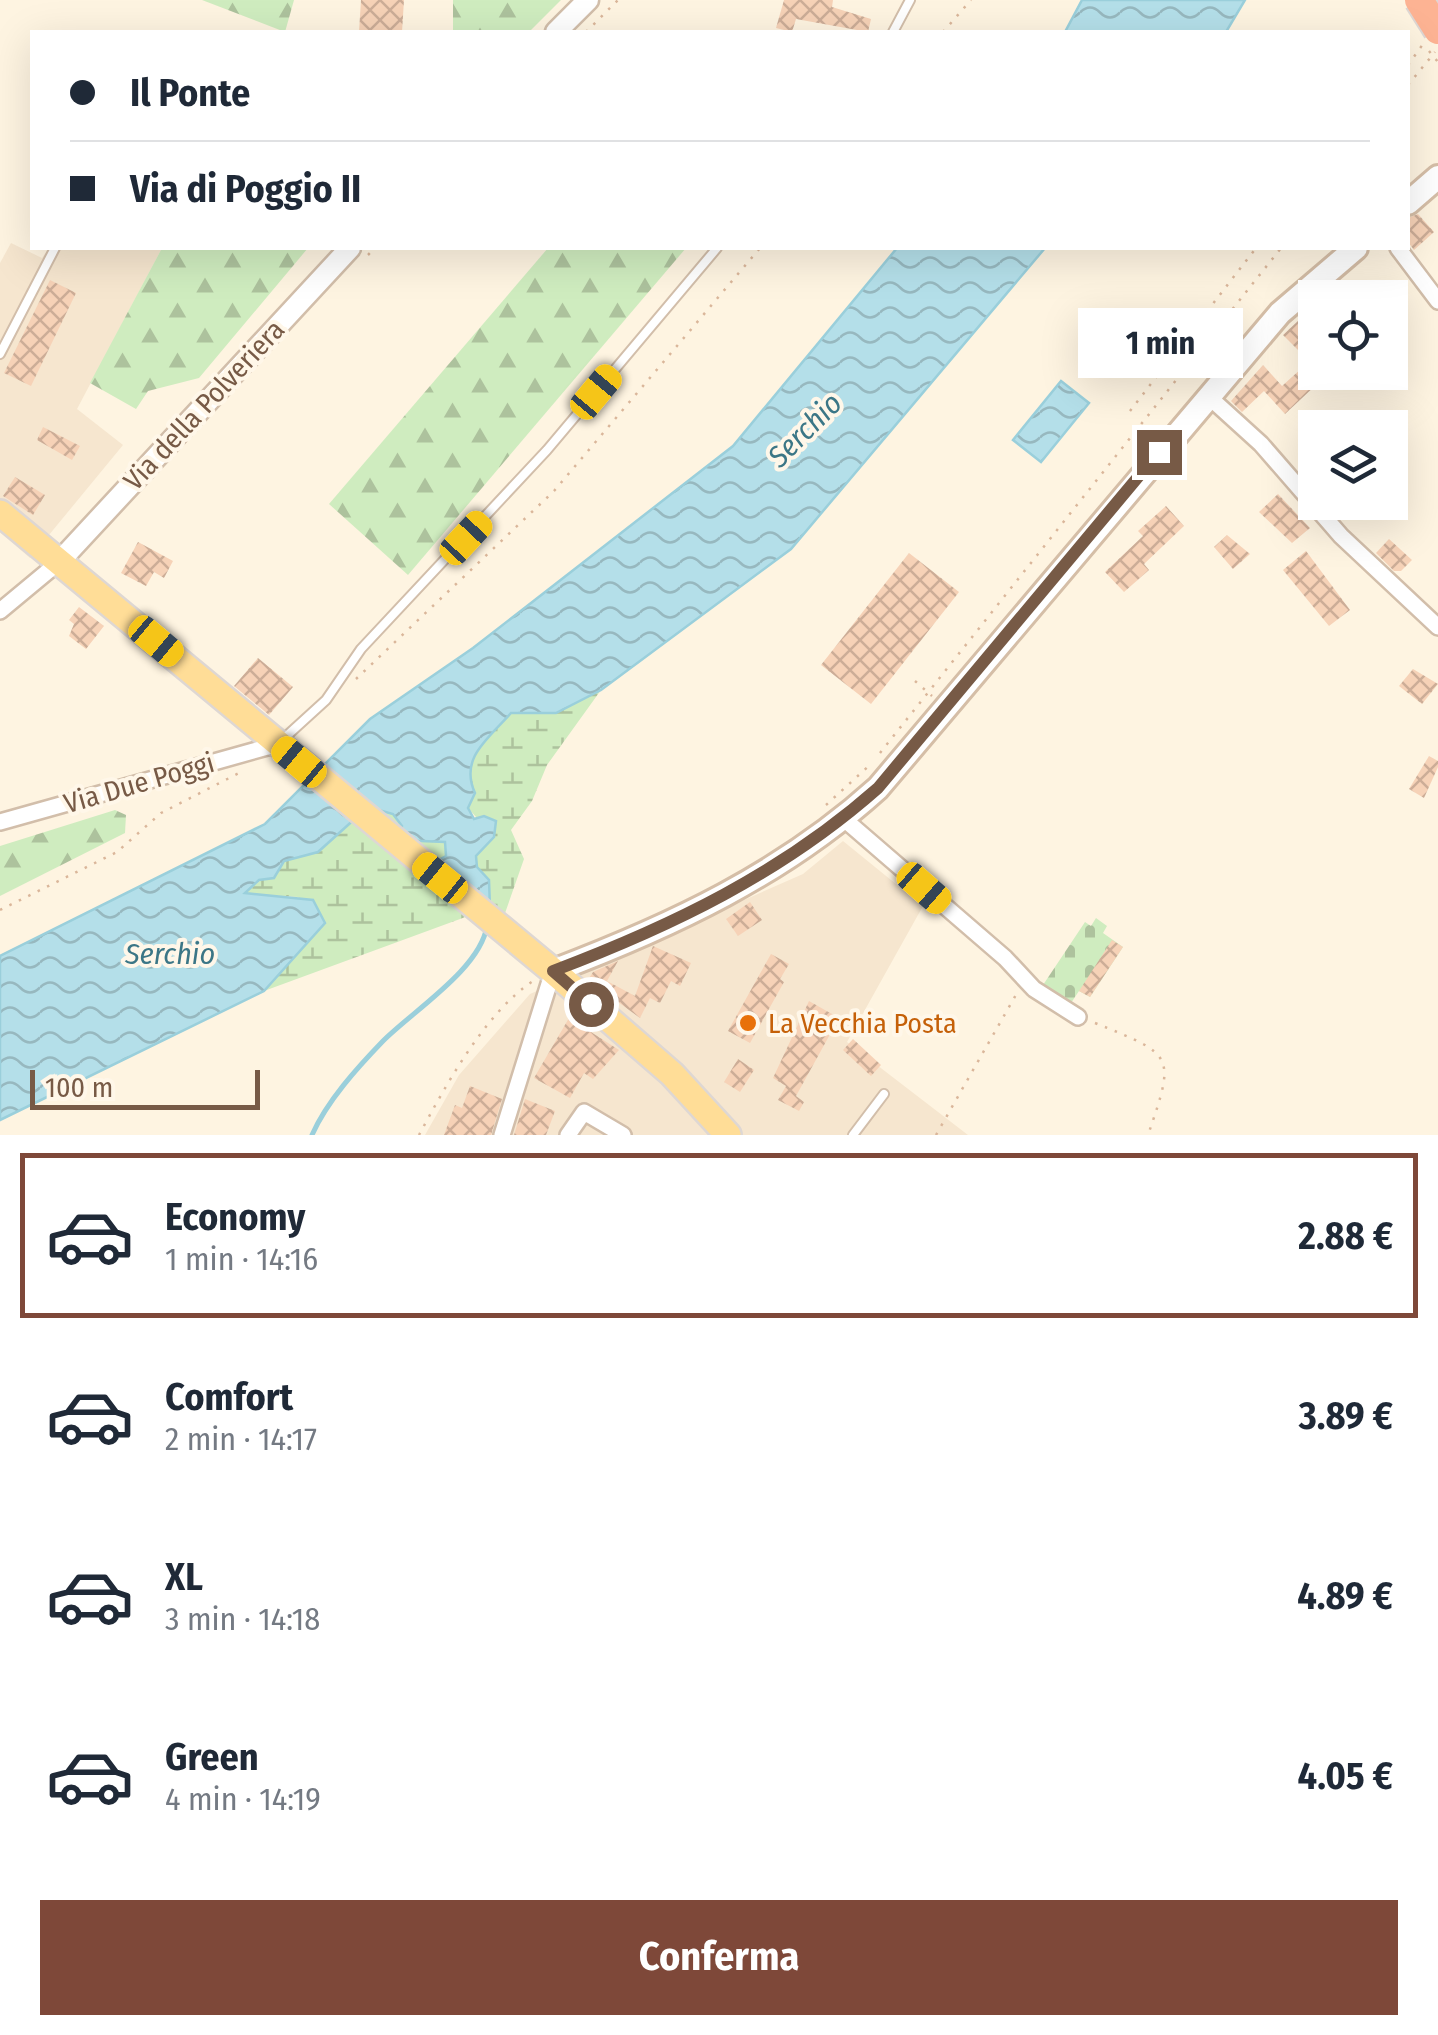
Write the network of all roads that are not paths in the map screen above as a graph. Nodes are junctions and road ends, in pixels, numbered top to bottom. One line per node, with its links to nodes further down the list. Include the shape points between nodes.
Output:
1 (588, 0): 4 (street)
2 (910, 0): 5 (lane)
3 (1420, 0): 6 (highway, bridge)
4 (558, 30)
5 (893, 30)
6 (1432, 44)
7 (1438, 176): 8 (main road)
8 (1410, 201)
9 (54, 250): 15 (lane)
10 (348, 250): 18 (street, Via della Polveriera)
11 (714, 250): 21 (lane, via 547,450 361,649 326,700)
12 (1354, 250): 16 (main road, via 1280,313)
13 (1399, 250): 14 (street)
14 (1438, 302)
15 (0, 354)
16 (1207, 395): 20 (street); 22 (main road, via 878,788)
17 (0, 514): 18 (main road)
18 (59, 562): 19 (street); 21 (main road)
19 (0, 611)
20 (1438, 627)
21 (278, 744): 23 (street, Via Due Poggi); 24 (main road)
22 (844, 819): 24 (main road, via 724,899); 25 (street, via 1024,979)
23 (0, 822)
24 (541, 977): 27 (street); 30 (main road, via 672,1074)
25 (1078, 1016)
26 (884, 1094): 31 (lane)
27 (502, 1135)
28 (568, 1135): 29 (street, via 584,1112)
29 (623, 1135)
30 (728, 1135)
31 (853, 1135)

